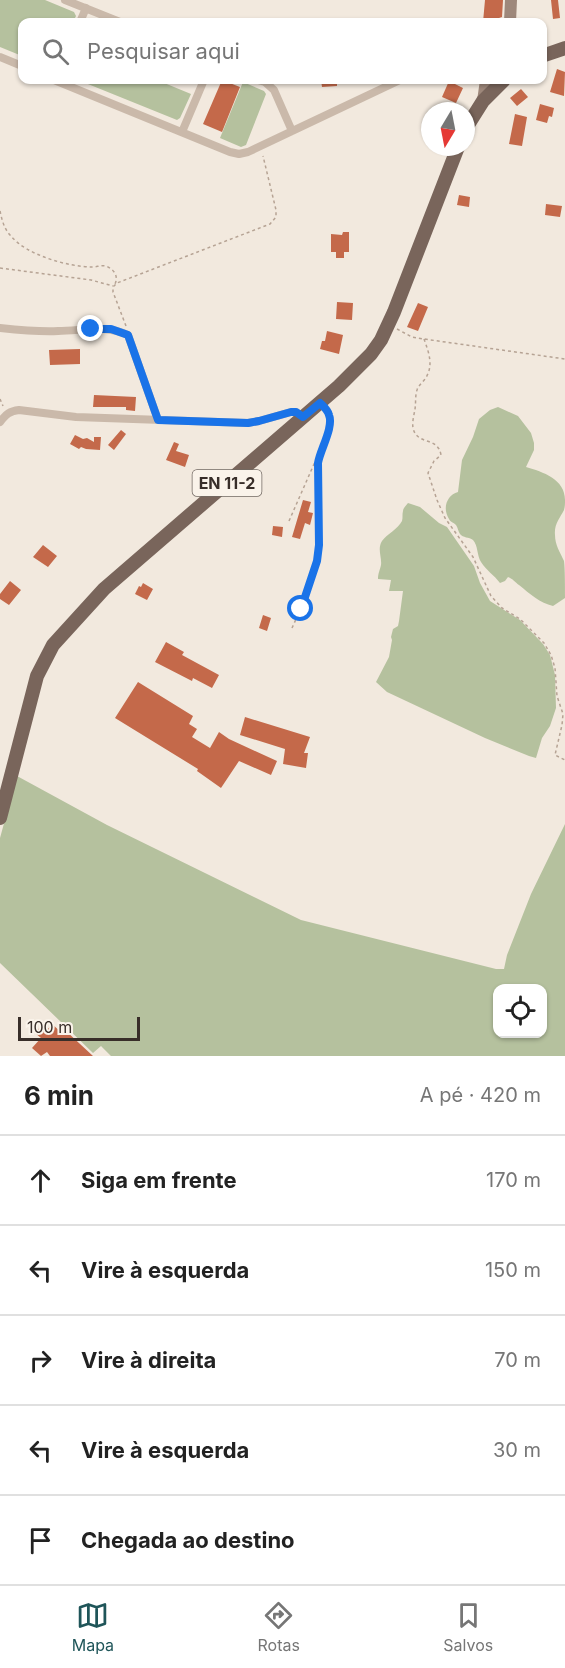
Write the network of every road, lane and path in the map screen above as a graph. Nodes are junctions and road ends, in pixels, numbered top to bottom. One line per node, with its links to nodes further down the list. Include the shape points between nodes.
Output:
1 (65, 0): 3 (street)
2 (512, 0): 6 (street)
3 (86, 8): 4 (street); 5 (street)
4 (82, 18)
5 (110, 18)
6 (510, 18)
7 (0, 57): 8 (street)
8 (18, 64)
9 (65, 84): 18 (street)
10 (202, 84): 18 (street)
11 (267, 84): 17 (street, via 274,90)
12 (392, 84): 17 (street)
13 (485, 84): 15 (street)
14 (500, 84): 15 (main road)
15 (483, 100): 16 (main road)
16 (475, 114)
17 (292, 131): 19 (street)
18 (182, 132): 19 (street, via 230,152 248,152)
19 (261, 146): 23 (path, via 276,210 272,222)
20 (454, 156): 24 (main road, EN 11-2)
21 (0, 211): 23 (path, via 7,231 20,245 63,262 106,266 115,273)
22 (0, 268): 23 (path)
23 (114, 286): 26 (path)
24 (388, 324): 27 (path); 29 (main road, EN 11-2, via 371,354)
25 (0, 328): 26 (street, via 105,328)
26 (128, 335): 31 (street)
27 (424, 339): 28 (path); 36 (path, via 430,363 426,378 417,389 413,427 418,436 440,450 441,455 428,473 430,481 445,518 468,549 493,599 520,619 551,655 563,714 555,755)
28 (565, 359)
29 (320, 403): 30 (main road, EN 11-2); 33 (path, via 330,418)
30 (303, 417): 31 (street, via 291,412 248,423); 37 (main road, EN 11-2, via 104,590 53,645 37,676)
31 (158, 420): 32 (street, via 20,410 5,414)
32 (0, 422)
33 (319, 453): 34 (path); 35 (path, via 317,561)
34 (290, 521)
35 (292, 628)
36 (565, 760)
37 (0, 818)

